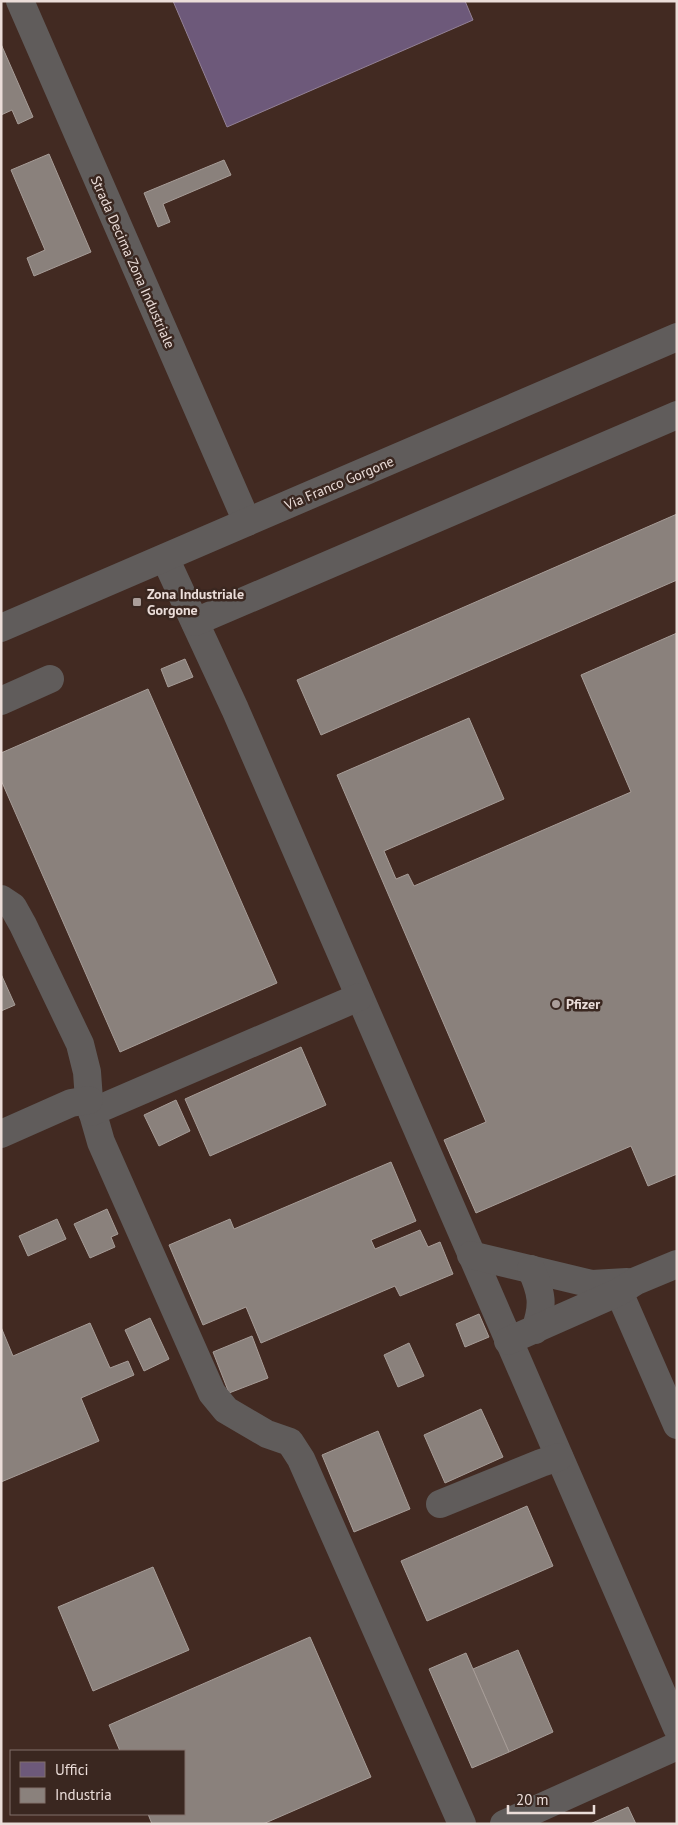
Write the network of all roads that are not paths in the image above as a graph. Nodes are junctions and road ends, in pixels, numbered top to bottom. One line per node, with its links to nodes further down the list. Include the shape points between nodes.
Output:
1 (20, 1): 4 (street, Strada Decima Zona Industriale)
2 (677, 337): 4 (street, Via Franco Gorgone)
3 (677, 414): 6 (street)
4 (247, 522): 5 (street, Via Franco Gorgone)
5 (165, 558): 6 (street); 7 (street, Via Franco Gorgone)
6 (195, 622): 11 (street)
7 (1, 628)
8 (50, 679): 9 (street)
9 (1, 701)
10 (1, 899): 12 (street, via 13,907 23,925 80,1044)
11 (359, 998): 12 (street); 14 (street)
12 (91, 1106): 13 (street, via 71,1103); 25 (street, via 101,1142 212,1393 226,1410 268,1434 290,1442 301,1458)
13 (1, 1134)
14 (471, 1255): 16 (street); 19 (street)
15 (677, 1264): 17 (street)
16 (531, 1269): 17 (street, via 592,1284); 18 (street, via 540,1295 541,1314)
17 (628, 1287): 18 (street); 20 (street)
18 (535, 1330): 19 (street)
19 (508, 1340): 21 (street)
20 (677, 1425)
21 (559, 1457): 22 (street); 23 (street)
22 (440, 1504)
23 (677, 1728)
24 (677, 1746): 26 (street)
25 (462, 1824)
26 (504, 1824)

